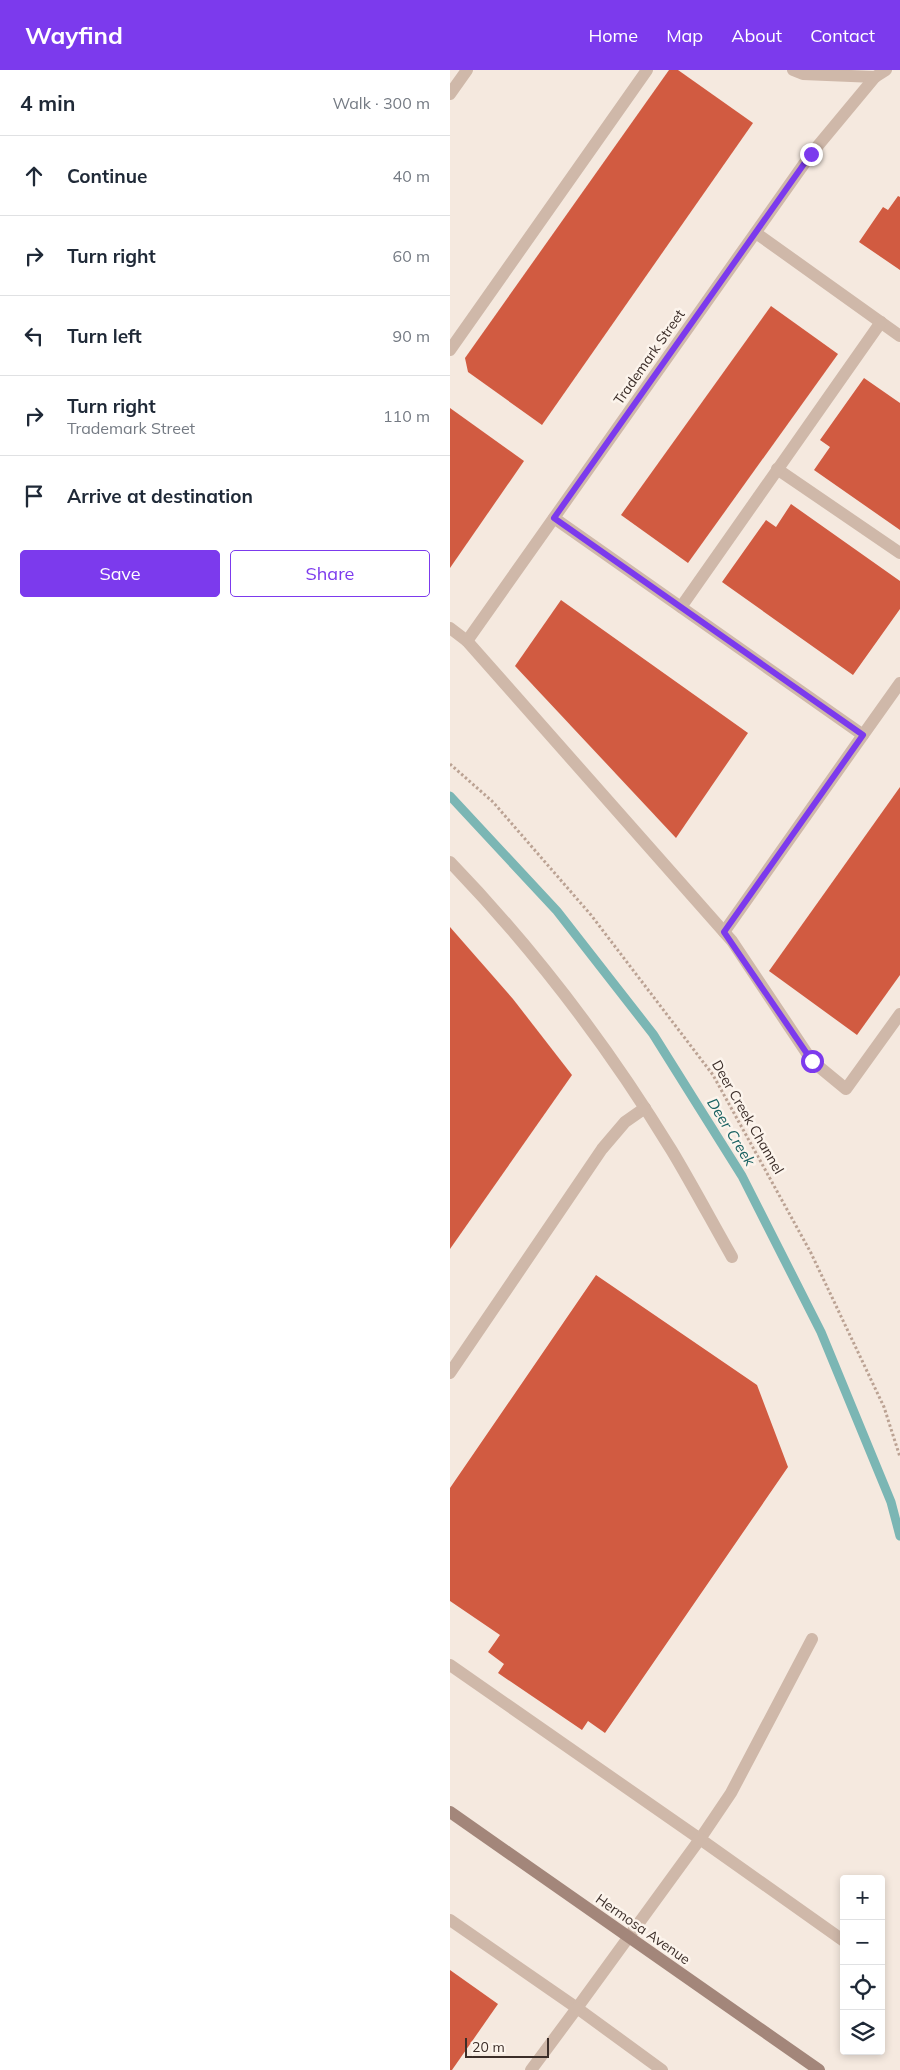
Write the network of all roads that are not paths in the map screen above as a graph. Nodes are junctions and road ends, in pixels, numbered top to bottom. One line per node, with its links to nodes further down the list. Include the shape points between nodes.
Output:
1 (467, 70): 6 (street)
2 (647, 70): 10 (street)
3 (793, 70): 5 (street, via 803,74)
4 (886, 70): 5 (street, Trademark Street)
5 (874, 77): 7 (street, Trademark Street, via 811,154)
6 (450, 94)
7 (756, 233): 8 (street); 12 (street, Trademark Street)
8 (880, 322): 9 (street); 11 (street)
9 (900, 336)
10 (450, 350)
11 (777, 469): 13 (street); 14 (street)
12 (554, 518): 14 (street); 16 (street, Trademark Street)
13 (900, 553)
14 (681, 607): 18 (street)
15 (450, 628): 16 (street)
16 (467, 641): 20 (street)
17 (900, 683): 18 (street)
18 (863, 735): 20 (street)
19 (450, 862): 22 (street, via 512,930 584,1021)
20 (724, 932): 21 (street, via 812,1061 846,1089)
21 (900, 1014)
22 (645, 1108): 23 (street); 24 (street, via 625,1122 602,1149)
23 (732, 1257)
24 (450, 1372)
25 (812, 1639): 28 (street, via 731,1793)
26 (450, 1665): 28 (street)
27 (450, 1812): 30 (street, Hermosa Avenue)
28 (700, 1839): 30 (street); 31 (street)
29 (450, 1920): 32 (street)
30 (630, 1938): 32 (street); 35 (street, Hermosa Avenue)
31 (840, 1938)
32 (577, 2008): 33 (street); 34 (street)
33 (531, 2070)
34 (662, 2070)
35 (819, 2070)

